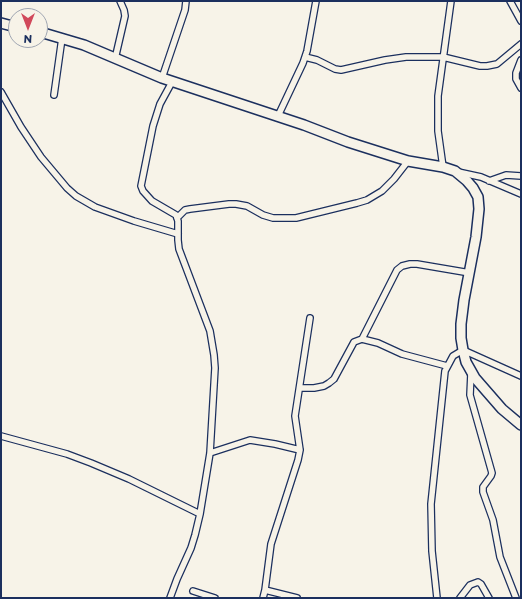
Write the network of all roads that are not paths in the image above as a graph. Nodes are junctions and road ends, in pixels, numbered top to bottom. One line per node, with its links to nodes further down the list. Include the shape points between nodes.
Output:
1 (120, 1): 12 (street, via 125,16)
2 (186, 1): 14 (street)
3 (316, 1): 10 (street)
4 (451, 1): 11 (street)
5 (510, 1): 6 (street)
6 (521, 21)
7 (48, 34): 8 (highway)
8 (62, 38): 12 (highway); 18 (street)
9 (521, 44): 11 (street, via 493,66 480,66)
10 (305, 57): 11 (street, via 341,70 395,58); 19 (street)
11 (443, 57): 21 (street, via 438,115)
12 (115, 59): 14 (highway)
13 (521, 60): 16 (street, via 516,79)
14 (162, 78): 15 (highway)
15 (172, 82): 19 (highway); 26 (street, via 160,104 153,126 141,186 148,197)
16 (521, 88)
17 (1, 92): 27 (street, via 41,157 76,196 95,207)
18 (54, 95)
19 (278, 116): 20 (highway)
20 (408, 161): 21 (highway); 26 (street, via 382,190 357,203 296,218 273,218 247,206 230,204 185,210)
21 (443, 167): 22 (highway)
22 (455, 171): 24 (street); 28 (highway, via 478,197 478,224)
23 (521, 176): 24 (street, via 506,175)
24 (489, 181): 25 (street)
25 (521, 194)
26 (177, 218): 27 (street)
27 (178, 234): 39 (street, via 182,260 210,331 214,355)
28 (470, 273): 30 (street, via 417,264 402,266 397,270); 31 (highway, via 461,324)
29 (310, 318): 35 (street)
30 (362, 339): 32 (street, via 402,354); 35 (street, via 354,342 334,379 329,383 319,387)
31 (463, 350): 32 (street, via 453,356); 33 (highway); 34 (street)
32 (447, 366): 47 (street, via 443,382 432,504 432,551)
33 (471, 373): 36 (highway, via 491,398); 50 (street, via 470,395 492,473 483,487 484,492 493,520 500,557)
34 (521, 376)
35 (300, 388): 38 (street, via 295,416)
36 (521, 425)
37 (1, 436): 40 (street, via 91,463)
38 (300, 450): 39 (street, via 250,440); 41 (street, via 295,474 271,544)
39 (210, 453): 40 (street)
40 (200, 514): 43 (street, via 191,548)
41 (265, 590): 45 (street); 46 (street)
42 (193, 591): 44 (street)
43 (170, 598)
44 (216, 598)
45 (263, 598)
46 (297, 598)
47 (437, 598)
48 (460, 598): 49 (street, via 475,582 481,584)
49 (489, 598)
50 (516, 598)

